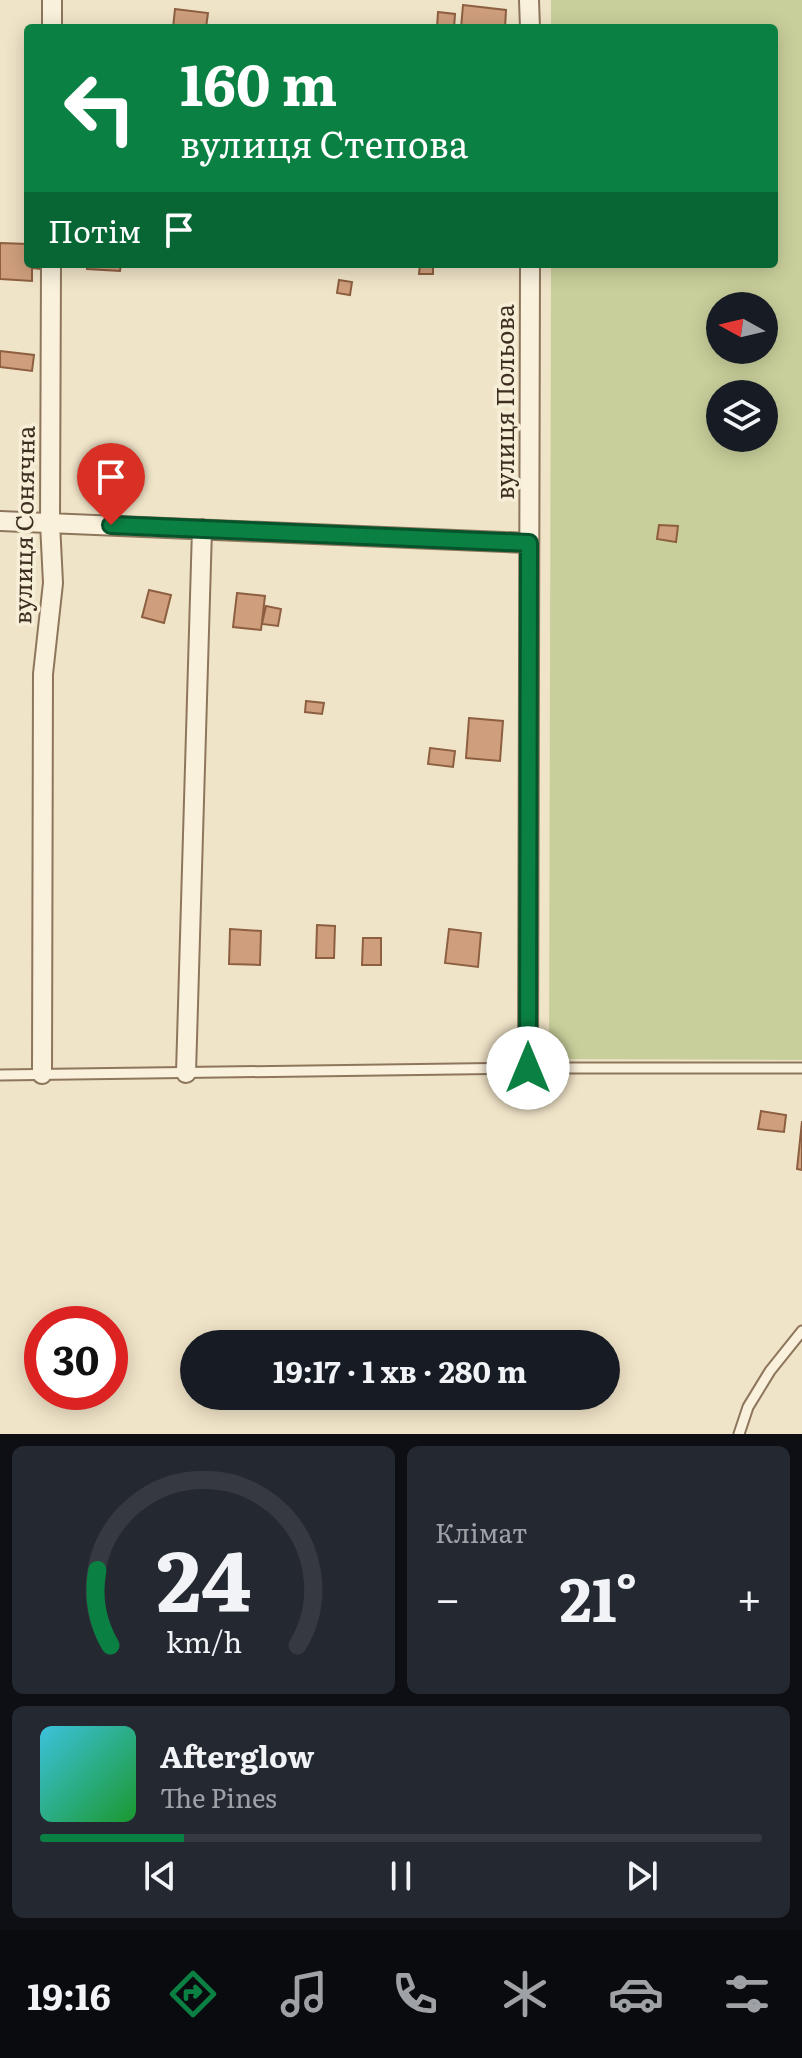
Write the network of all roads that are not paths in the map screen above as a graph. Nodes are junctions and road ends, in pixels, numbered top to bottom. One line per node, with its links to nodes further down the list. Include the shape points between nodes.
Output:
1 (52, 0): 3 (street)
2 (529, 0): 4 (street)
3 (52, 24)
4 (530, 24)
5 (51, 268): 8 (street, вулиця Сонячна)
6 (530, 268): 10 (street, вулиця Польова)
7 (0, 521): 8 (street)
8 (50, 523): 9 (street); 14 (street, вулиця Сонячна, via 53,583 43,674)
9 (202, 529): 10 (street); 13 (street)
10 (529, 543): 11 (street, вулиця Польова)
11 (528, 1068): 12 (lane); 13 (lane)
12 (802, 1068)
13 (186, 1073): 14 (lane)
14 (42, 1074): 15 (lane)
15 (0, 1075)
16 (802, 1331): 17 (lane, via 770,1371)
17 (739, 1434)

